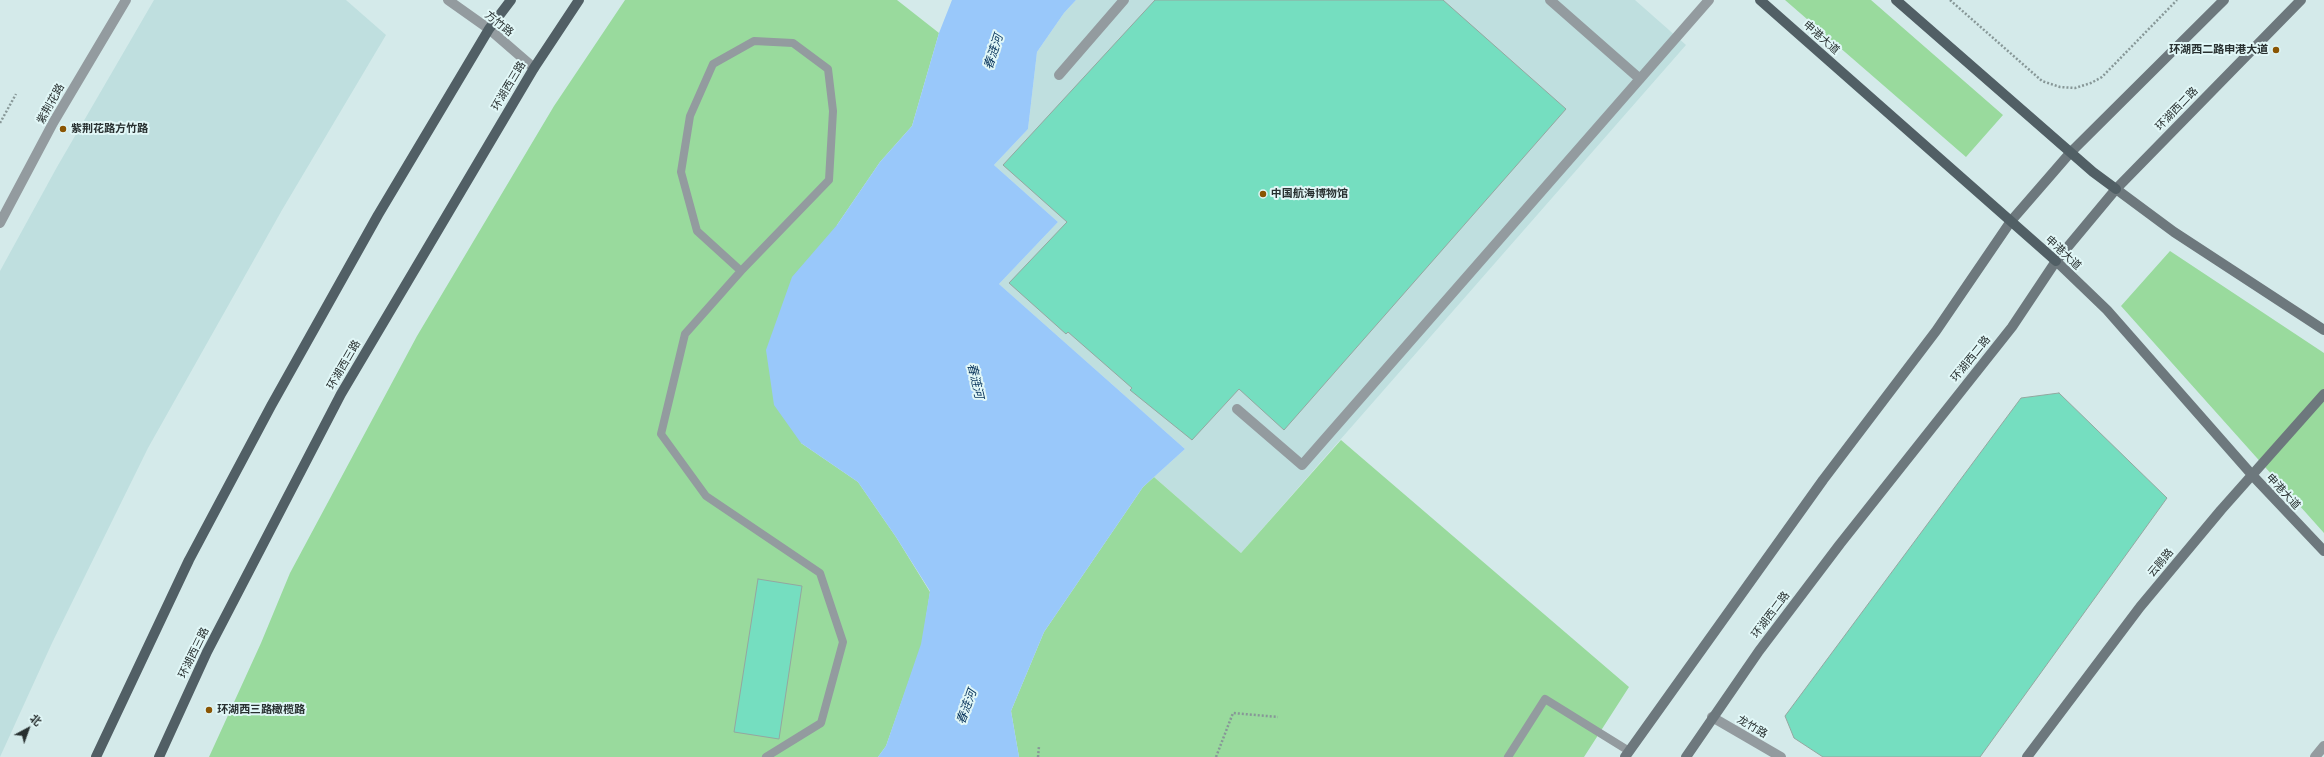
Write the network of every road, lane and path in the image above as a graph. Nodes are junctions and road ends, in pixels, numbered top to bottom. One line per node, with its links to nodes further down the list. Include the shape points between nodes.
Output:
1 (126, 0): 23 (street, 紫荆花路, via 53,123)
2 (448, 0): 14 (street, 方竹路)
3 (511, 0): 14 (main road)
4 (579, 0): 15 (main road, 环湖西三路)
5 (1124, 0): 16 (street)
6 (1550, 0): 17 (street)
7 (1709, 0): 17 (street)
8 (1760, 0): 22 (main road, 申港大道)
9 (1896, 0): 20 (main road)
10 (1950, 0): 11 (path, via 2042,81 2060,87 2076,88 2102,77)
11 (2177, 0)
12 (2224, 0): 20 (main road)
13 (2301, 0): 21 (main road, 环湖西二路)
14 (489, 29): 15 (street, 方竹路); 36 (main road, via 378,215 271,406 189,560)
15 (534, 68): 37 (main road, 环湖西三路, via 341,394 207,652)
16 (1059, 75)
17 (1640, 79): 28 (street, via 1302,465)
18 (16, 94): 19 (path)
19 (0, 124)
20 (2070, 153): 21 (main road); 22 (main road)
21 (2116, 189): 24 (main road, 环湖西二路); 26 (main road, via 2174,232)
22 (2011, 221): 24 (main road, 申港大道); 35 (main road, via 1936,331 1823,480)
23 (0, 223)
24 (2056, 261): 29 (main road, 申港大道, via 2107,310); 32 (main road, 环湖西二路, via 2012,327 1840,544)
25 (741, 271): 25 (lane, via 829,180 833,111 828,68 793,43 754,41 713,64 690,116 681,172 697,231); 38 (lane, via 685,334 661,434 706,496 820,573 843,642 820,723)
26 (2324, 330)
27 (2324, 394): 29 (main road, 云鹃路)
28 (1237, 409)
29 (2253, 476): 30 (main road, 申港大道); 44 (main road, 云鹃路, via 2221,510 2140,607)
30 (2324, 551)
31 (1278, 717): 40 (path, via 1233,713)
32 (1712, 717): 42 (main road, 环湖西二路); 43 (street, 龙竹路)
33 (1039, 746): 39 (path)
34 (2324, 746): 45 (street)
35 (1627, 754): 41 (lane, via 1545,698)
36 (96, 757)
37 (158, 757)
38 (766, 757)
39 (1038, 757)
40 (1216, 757)
41 (1508, 757)
42 (1686, 757)
43 (1781, 757)
44 (2027, 757)
45 (2315, 757)

